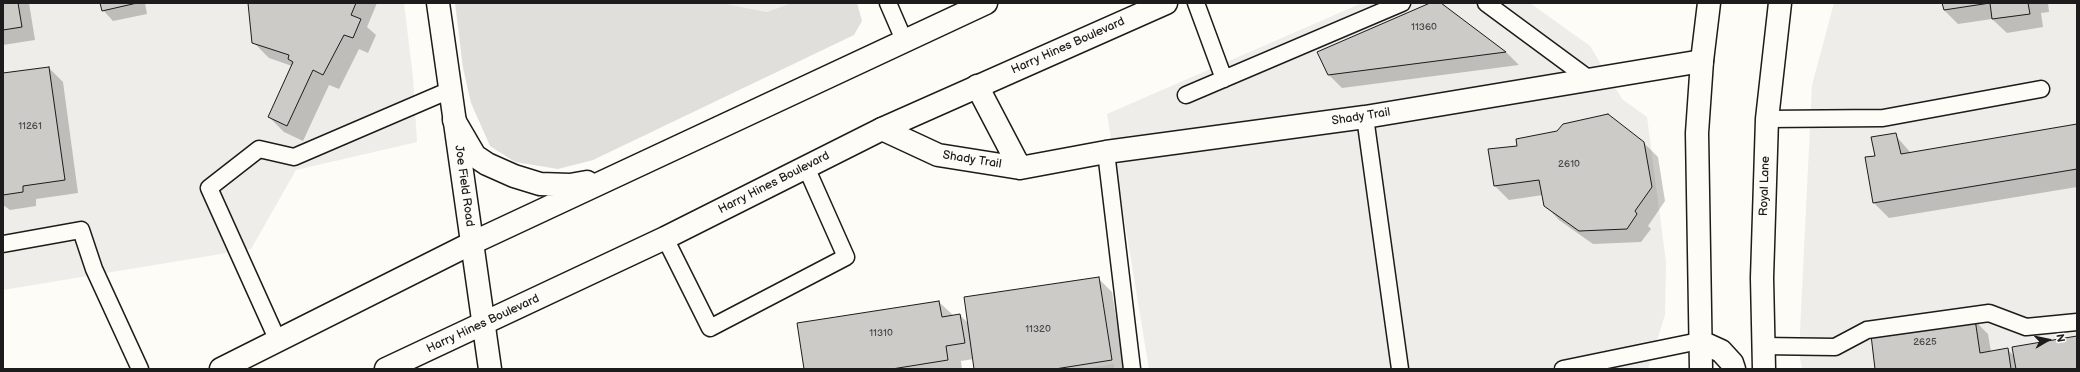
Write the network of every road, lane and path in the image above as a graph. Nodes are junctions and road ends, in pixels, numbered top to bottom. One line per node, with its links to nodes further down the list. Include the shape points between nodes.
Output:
1 (438, 3): 16 (main road, Joe Field Road)
2 (888, 3): 10 (lane)
3 (986, 3): 10 (main road)
4 (1166, 3): 14 (main road, Harry Hines Boulevard)
5 (1196, 3): 12 (lane)
6 (1402, 3): 12 (lane)
7 (1486, 3): 13 (lane)
8 (1708, 3): 11 (main road)
9 (1780, 3): 19 (main road, Royal Lane)
10 (904, 40): 25 (main road)
11 (1702, 61): 13 (main road, Shady Trail); 32 (main road, via 1697,133)
12 (1224, 79): 17 (lane)
13 (1590, 79): 18 (main road, Shady Trail)
14 (977, 86): 21 (main road, Harry Hines Boulevard); 24 (main road, Shady Trail)
15 (2041, 89): 19 (lane, via 1883,118)
16 (450, 90): 20 (main road, Joe Field Road); 31 (lane, via 294,157 259,149 209,188)
17 (1186, 95)
18 (1365, 117): 22 (main road, Shady Trail); 39 (lane)
19 (1767, 119): 33 (main road, Royal Lane)
20 (454, 120): 25 (main road, via 475,156 514,176 540,184 570,185); 27 (main road, Joe Field Road)
21 (882, 129): 23 (main road, Harry Hines Boulevard); 24 (main road, Shady Trail, via 938,155)
22 (1106, 152): 24 (main road, Shady Trail); 38 (lane)
23 (806, 167): 26 (main road, Harry Hines Boulevard); 26 (lane, via 846,257 710,328)
24 (1020, 168)
25 (610, 177): 27 (main road)
26 (665, 238): 30 (main road, Harry Hines Boulevard)
27 (472, 242): 30 (main road, Joe Field Road); 31 (main road)
28 (3, 244): 34 (lane, via 81,230 94,269)
29 (2077, 322): 33 (lane, via 2026,327 1989,313 1867,330 1835,347)
30 (484, 323): 36 (main road, Harry Hines Boulevard); 37 (main road, Joe Field Road)
31 (278, 341): 35 (main road)
32 (1699, 341): 40 (lane); 41 (main road); 42 (main road, via 1721,351 1732,362)
33 (1762, 346): 43 (main road, Royal Lane)
34 (140, 369)
35 (221, 369)
36 (386, 369)
37 (490, 369)
38 (1132, 369)
39 (1400, 369)
40 (1563, 369)
41 (1701, 369)
42 (1734, 369)
43 (1764, 369)

